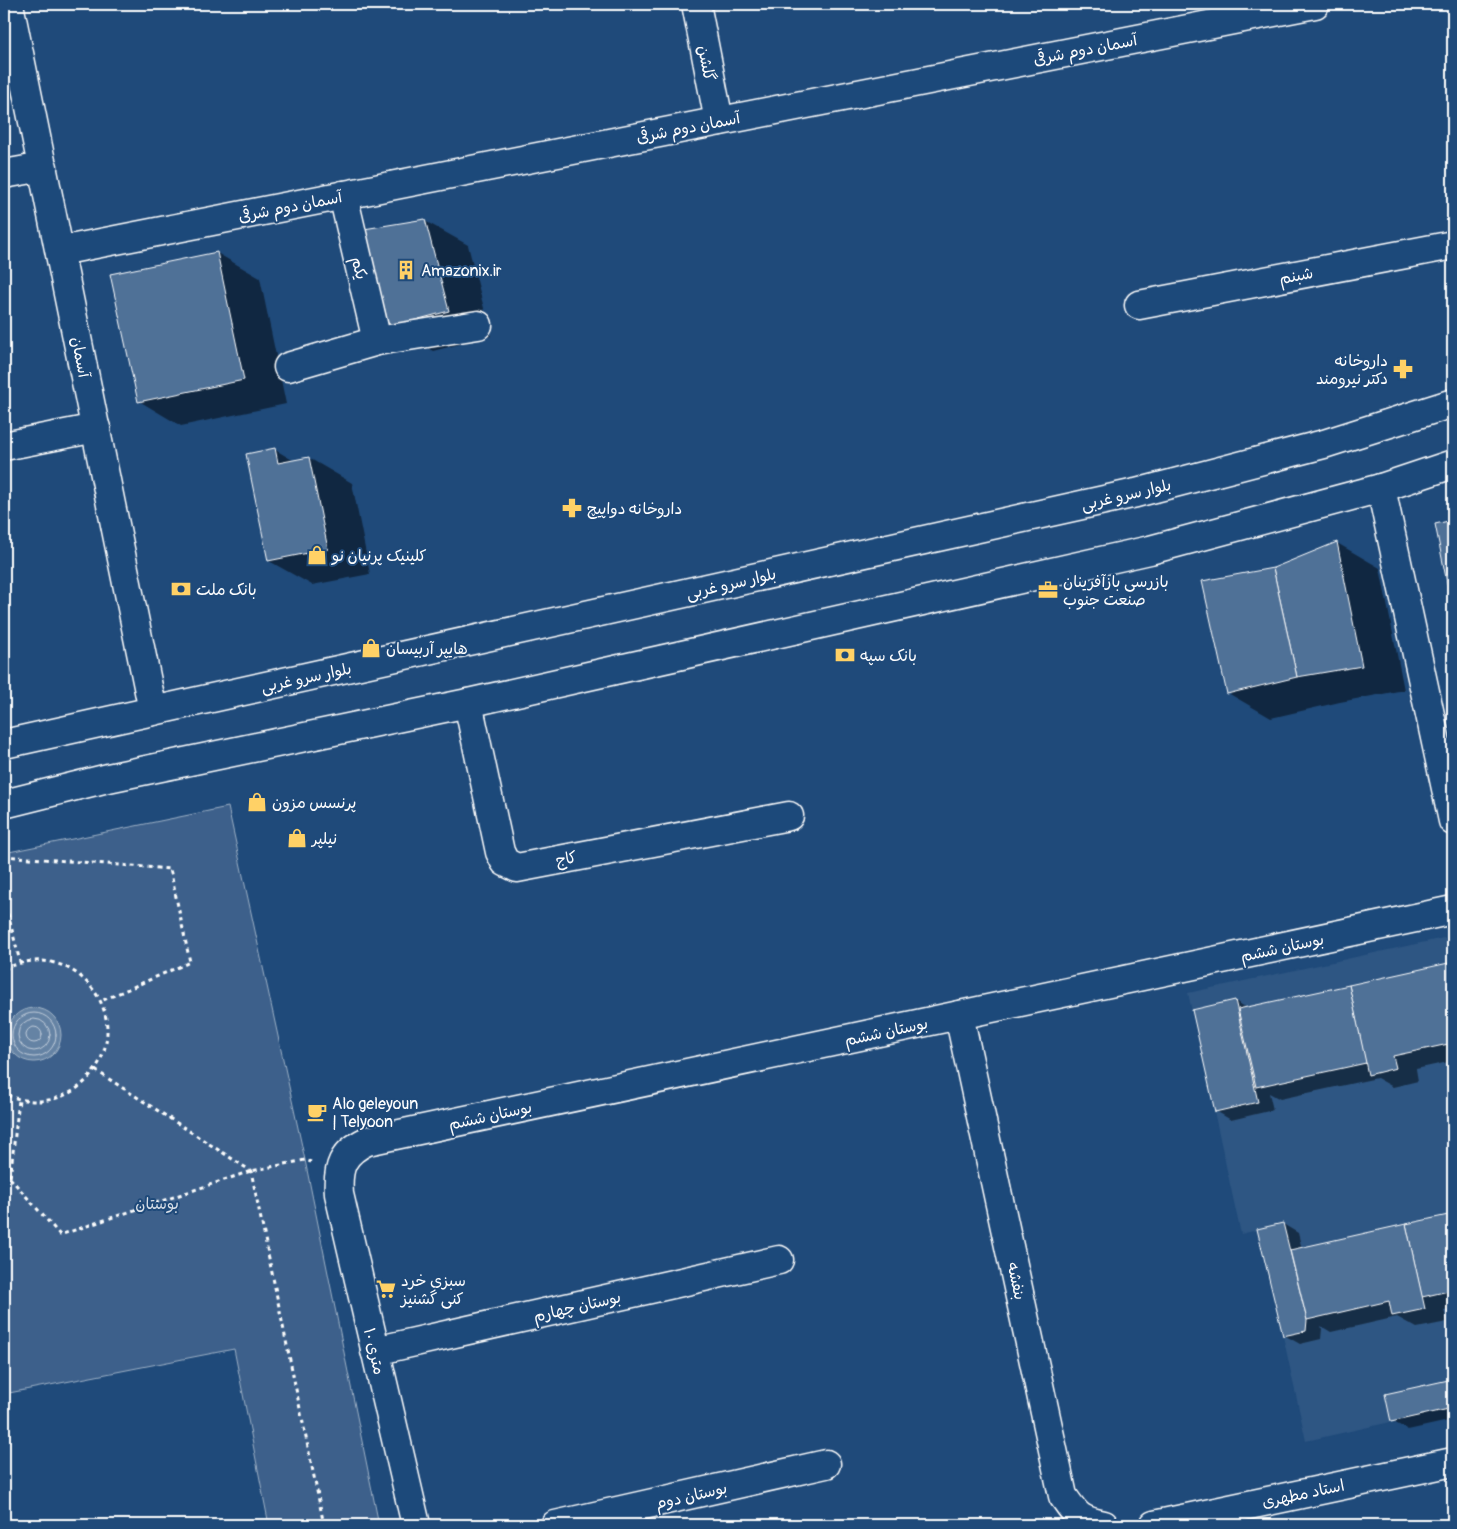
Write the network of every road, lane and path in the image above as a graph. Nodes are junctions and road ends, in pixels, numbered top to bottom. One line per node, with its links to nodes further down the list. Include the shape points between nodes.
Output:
1 (9, 4): 5 (street, آسمان)
2 (696, 4): 4 (street, گلشن)
3 (1315, 4): 4 (street, آسمان دوم شرقی)
4 (719, 121): 7 (street, آسمان دوم شرقی)
5 (42, 166): 6 (street); 9 (street, آسمان)
6 (4, 174)
7 (343, 195): 9 (street, آسمان دوم شرقی); 12 (street, یکم)
8 (1453, 245): 10 (street, شبنم)
9 (60, 251): 15 (street, آسمان)
10 (1139, 306)
11 (478, 324): 12 (street)
12 (377, 341): 13 (street)
13 (288, 367)
14 (1453, 403): 20 (street, بلوار سرو غربی, via 1324,444 1136,493)
15 (96, 428): 16 (street); 20 (street, آسمان)
16 (4, 446)
17 (1453, 464): 18 (street)
18 (1381, 488): 19 (street, via 1150,550); 24 (street)
19 (468, 703): 22 (street, via 108,778); 23 (street, کاج, via 500,852 505,862 517,868)
20 (154, 711): 21 (street, بلوار سرو غربی)
21 (4, 744)
22 (4, 804)
23 (789, 816)
24 (1453, 821)
25 (4, 856): 30 (path, via 170,869 190,962)
26 (4, 898): 28 (path)
27 (1453, 910): 31 (street, بوستان ششم)
28 (20, 962): 29 (path); 30 (path, via 44,960 67,967 87,982)
29 (4, 969)
30 (101, 1001): 32 (path, via 107,1024 106,1040)
31 (959, 1015): 36 (street, بوستان ششم, via 367,1141 349,1151); 47 (street, بنفشه, via 1063,1496 1085,1521)
32 (95, 1070): 34 (path, via 81,1086 62,1098 41,1102); 35 (path)
33 (4, 1094): 34 (path)
34 (19, 1100): 37 (path)
35 (251, 1171): 36 (path, via 305,1160); 37 (path, via 60,1235); 44 (path)
36 (338, 1177): 40 (street, ۱۰ متری, via 339,1194)
37 (10, 1178): 38 (path)
38 (4, 1181)
39 (779, 1260): 40 (street, بوستان چهارم)
40 (375, 1351): 45 (street, ۱۰ متری)
41 (1453, 1462): 43 (street, استاد مطهری)
42 (826, 1464): 46 (street, بوستان دوم)
43 (1209, 1519): 48 (street, استاد مطهری)
44 (324, 1525)
45 (416, 1525)
46 (555, 1525)
47 (1104, 1525)
48 (1154, 1525)

